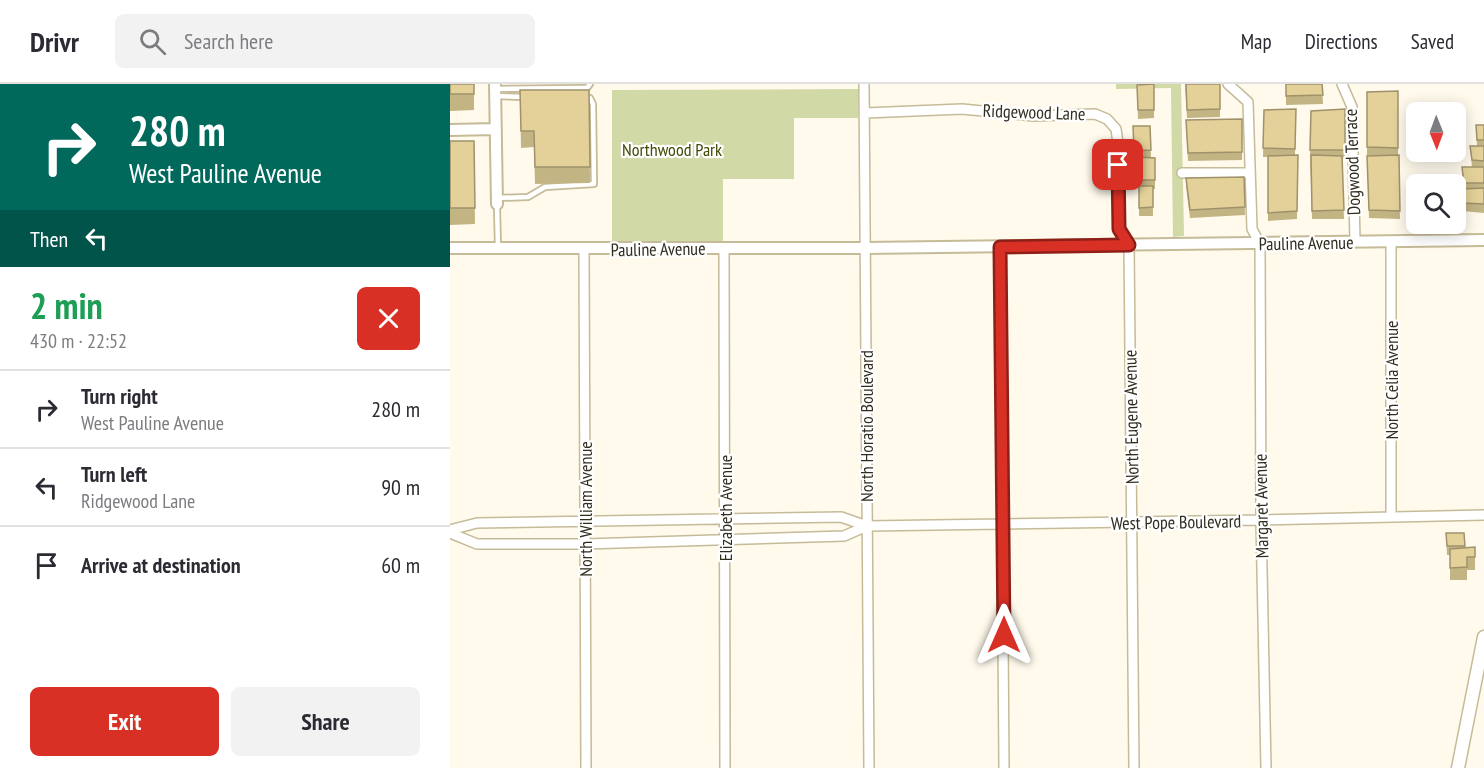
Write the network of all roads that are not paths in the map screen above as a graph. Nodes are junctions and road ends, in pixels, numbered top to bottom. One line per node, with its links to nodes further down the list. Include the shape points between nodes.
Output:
1 (590, 84): 5 (lane, via 587,88)
2 (864, 84): 9 (street, North Horatio Boulevard)
3 (1228, 84): 13 (street, Margaret Avenue, via 1248,102)
4 (1342, 84): 16 (street, Dogwood Terrace, via 1352,107)
5 (533, 86): 6 (lane)
6 (495, 90): 7 (lane); 10 (street)
7 (530, 97)
8 (576, 97): 14 (lane, via 588,97 593,102 594,184 545,187 528,197)
9 (864, 113): 19 (street, Ridgewood Lane, via 962,109 1033,116 1095,114 1107,119 1116,129 1119,229); 23 (street, North Horatio Boulevard)
10 (496, 129): 11 (street); 14 (street)
11 (450, 130)
12 (1182, 173): 13 (street)
13 (1250, 173): 18 (street, Margaret Avenue, via 1252,229)
14 (497, 201): 21 (lane)
15 (1484, 240): 17 (street, Pauline Avenue)
16 (1354, 242): 17 (street, Pauline Avenue); 18 (street, Pauline Avenue)
17 (1391, 242): 27 (street, North Celia Avenue)
18 (1260, 244): 19 (street, Pauline Avenue); 29 (street, Margaret Avenue)
19 (1129, 245): 20 (street, Pauline Avenue); 31 (street, North Eugene Avenue)
20 (1000, 247): 23 (street, Pauline Avenue); 32 (street)
21 (498, 248): 24 (street, Pauline Avenue); 25 (street, Pauline Avenue)
22 (724, 248): 23 (street, Pauline Avenue); 25 (street, Pauline Avenue); 28 (street, Elizabeth Avenue)
23 (865, 248): 33 (street, North Horatio Boulevard)
24 (450, 249)
25 (584, 249): 30 (street, North William Avenue)
26 (1484, 515): 27 (street, West Pope Boulevard)
27 (1391, 517): 29 (street, West Pope Boulevard)
28 (725, 520): 30 (street, West Pope Boulevard); 33 (street, West Pope Boulevard, via 841,517); 35 (street, Elizabeth Avenue)
29 (1261, 520): 31 (street, West Pope Boulevard); 43 (street, Margaret Avenue)
30 (584, 521): 34 (street, West Pope Boulevard, via 477,523); 36 (street, North William Avenue)
31 (1132, 522): 32 (street, West Pope Boulevard); 42 (street, North Eugene Avenue)
32 (1003, 524): 33 (street, West Pope Boulevard); 41 (street)
33 (867, 526): 35 (street, West Pope Boulevard, via 844,537); 40 (street, North Horatio Boulevard)
34 (450, 532): 36 (street, West Pope Boulevard, via 477,544)
35 (725, 541): 36 (street, West Pope Boulevard); 39 (street, Elizabeth Avenue)
36 (585, 544): 38 (street, North William Avenue)
37 (1484, 638): 44 (main road)
38 (586, 768)
39 (724, 768)
40 (869, 768)
41 (1004, 768)
42 (1134, 768)
43 (1266, 768)
44 (1458, 768)

